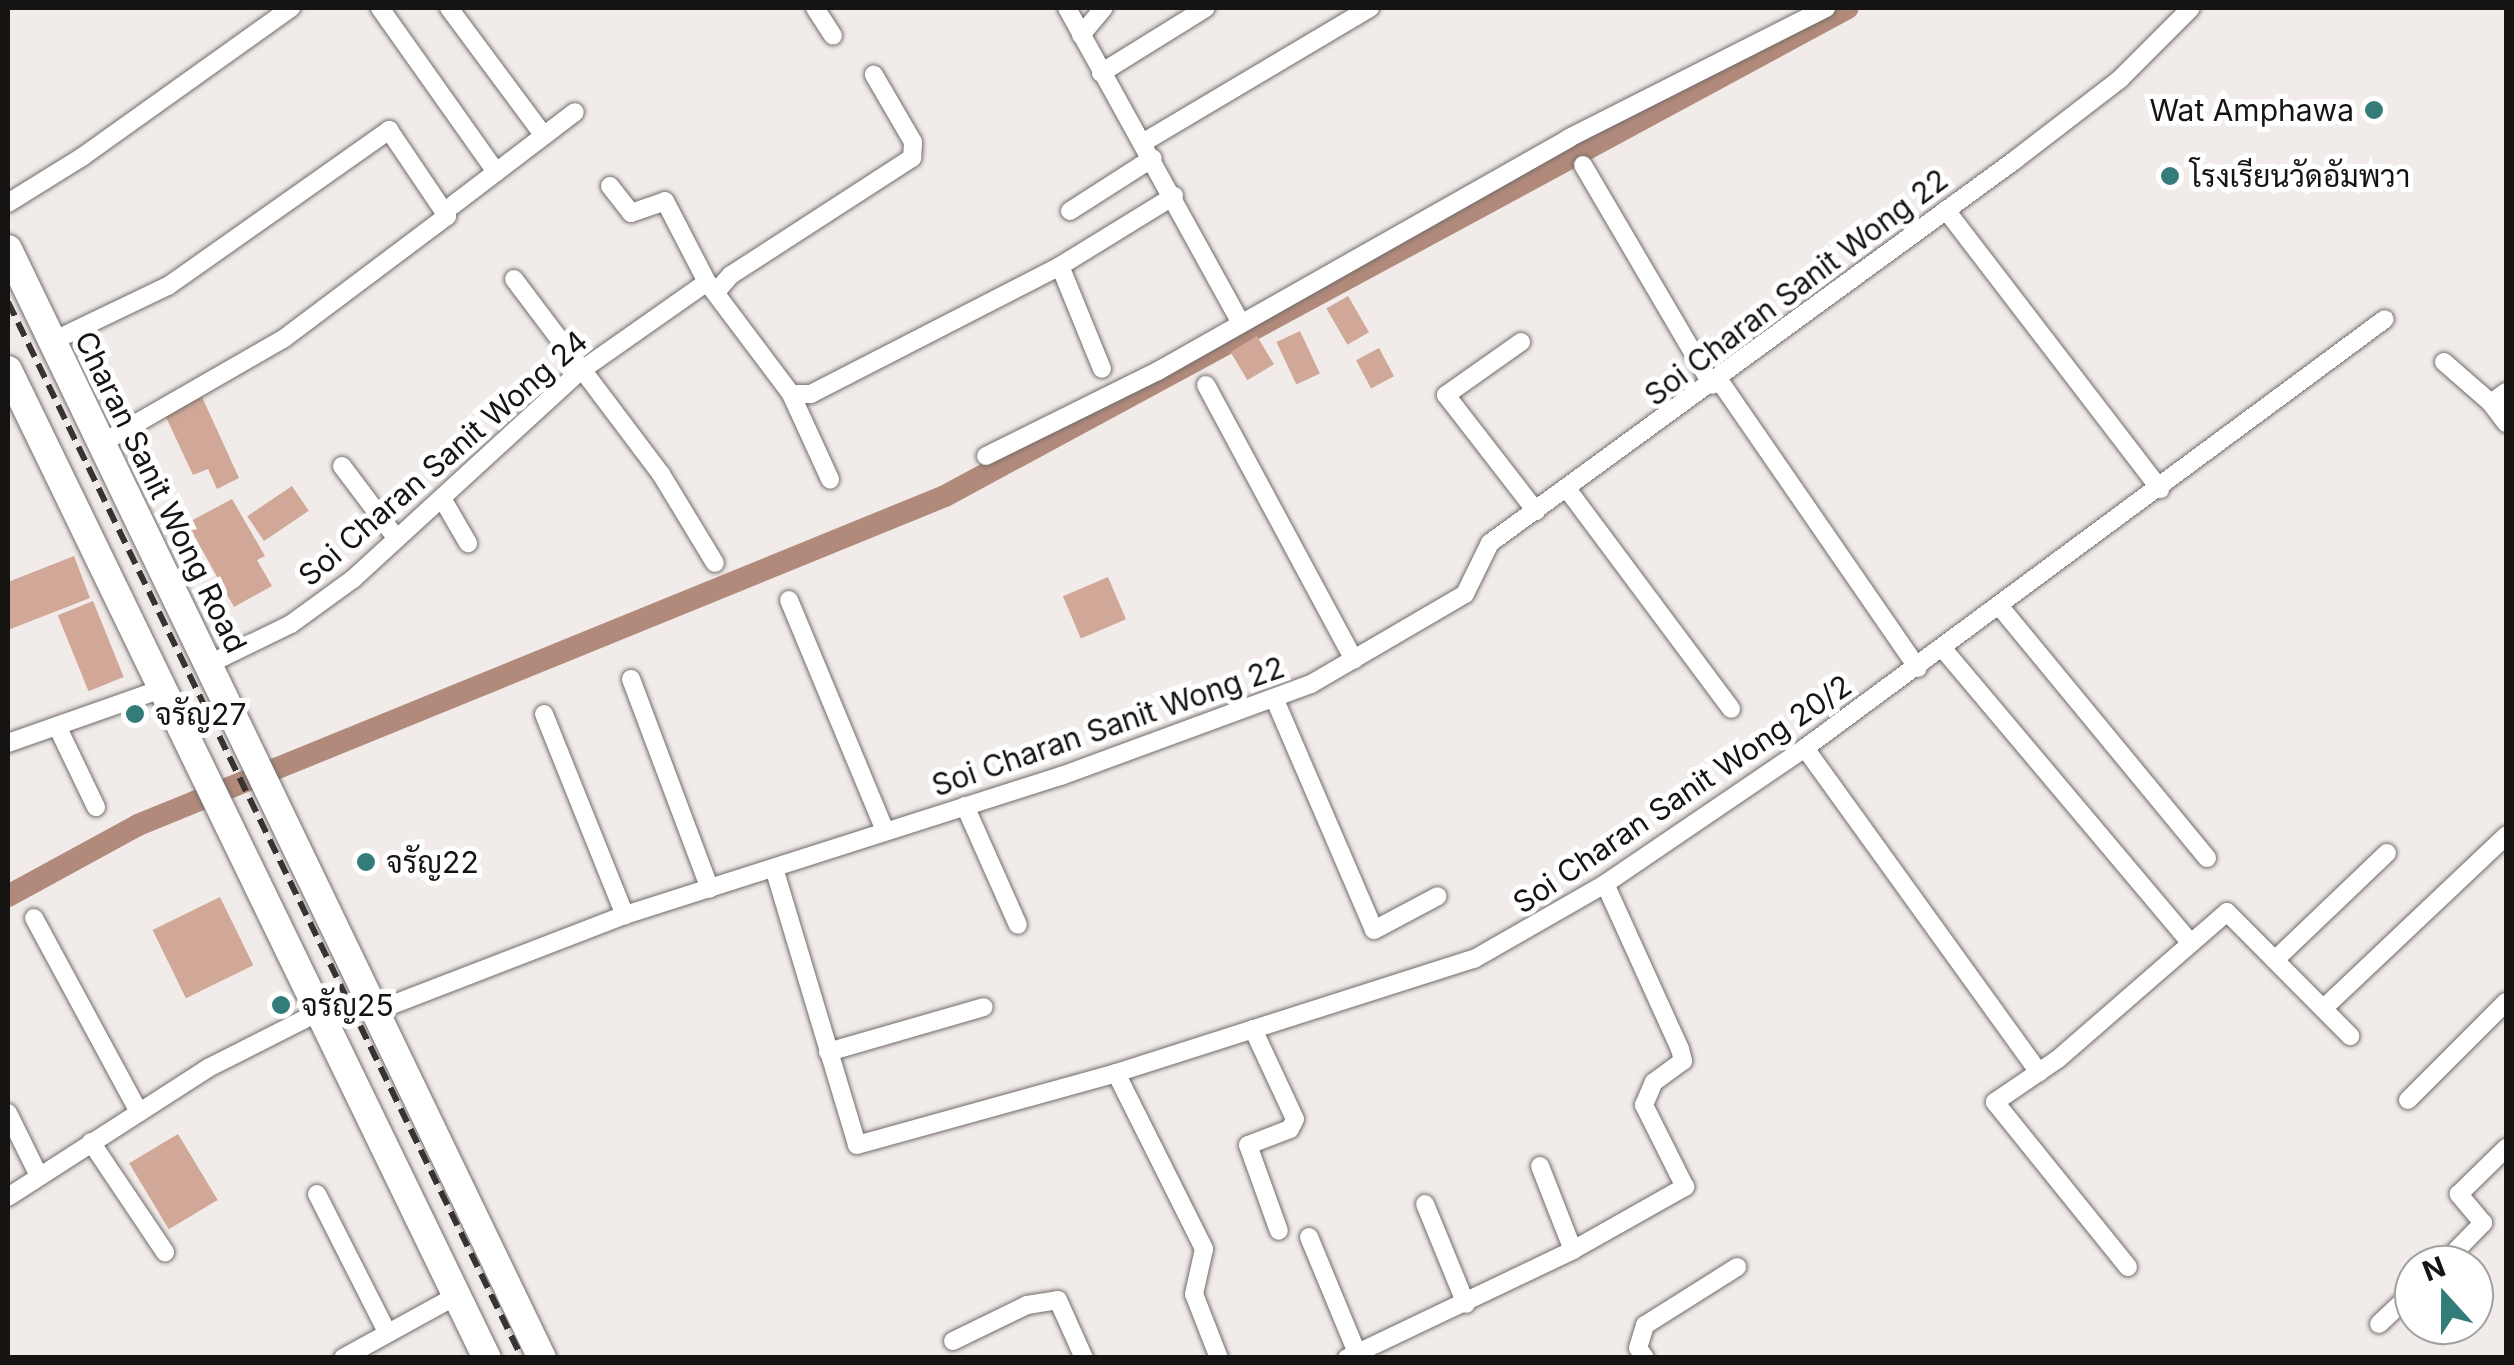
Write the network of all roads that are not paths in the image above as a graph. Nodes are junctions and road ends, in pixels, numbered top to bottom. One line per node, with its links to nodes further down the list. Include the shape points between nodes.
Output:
1 (291, 8): 22 (street)
2 (380, 8): 19 (street)
3 (449, 8): 16 (street)
4 (815, 8): 12 (street)
5 (1067, 8): 11 (street)
6 (1104, 8): 11 (street)
7 (1206, 8): 13 (street)
8 (1370, 8): 17 (street)
9 (1826, 8): 31 (street, via 1568,138)
10 (2191, 8): 24 (street, Soi Charan Sanit Wong 22, via 2120,79)
11 (1080, 34): 13 (street)
12 (833, 36)
13 (1101, 72): 17 (street)
14 (874, 75): 29 (street, Soi Charan Sanit Wong 24, via 912,142 912,158)
15 (575, 112): 16 (street)
16 (544, 136): 19 (street)
17 (1148, 150): 21 (street); 25 (street)
18 (1584, 165): 38 (street)
19 (496, 172): 23 (street)
20 (610, 186): 29 (street, via 631,213 666,201)
21 (1174, 196): 27 (street); 31 (street)
22 (8, 202)
23 (453, 205)
24 (1946, 210): 38 (street, Soi Charan Sanit Wong 22); 47 (street)
25 (1070, 211)
26 (8, 250): 32 (main road, Charan Sanit Wong Road)
27 (1060, 266): 36 (street); 40 (street, via 811,394)
28 (514, 279): 35 (street)
29 (712, 287): 35 (street, Soi Charan Sanit Wong 24); 40 (street)
30 (2385, 319): 47 (street, Soi Charan Sanit Wong 20/2)
31 (1240, 322): 44 (street, via 1102,401)
32 (53, 342): 43 (main road, Charan Sanit Wong Road); 43 (street, via 168,286 389,130 447,216 283,339)
33 (1521, 342): 50 (street, via 1446,396)
34 (2444, 362): 41 (street)
35 (584, 368): 49 (street, Soi Charan Sanit Wong 24); 53 (street)
36 (1102, 369)
37 (8, 370): 61 (main road)
38 (1716, 383): 48 (street, Soi Charan Sanit Wong 22); 59 (street)
39 (1206, 385): 57 (street)
40 (792, 394): 46 (street)
41 (2499, 397): 42 (street)
42 (2506, 423)
43 (102, 443): 58 (main road, Charan Sanit Wong Road)
44 (986, 456)
45 (342, 466): 51 (street)
46 (830, 479)
47 (2160, 488): 55 (street, Soi Charan Sanit Wong 20/2)
48 (1568, 490): 50 (street, Soi Charan Sanit Wong 22); 63 (street)
49 (443, 500): 51 (street, Soi Charan Sanit Wong 24); 52 (street)
50 (1536, 511): 57 (street, Soi Charan Sanit Wong 22, via 1490,543 1465,594)
51 (397, 538): 58 (street, Soi Charan Sanit Wong 24, via 291,624)
52 (468, 543)
53 (715, 563)
54 (789, 600): 70 (street)
55 (2001, 608): 56 (street, Soi Charan Sanit Wong 20/2); 73 (street)
56 (1944, 650): 59 (street, Soi Charan Sanit Wong 20/2); 81 (street)
57 (1354, 660): 62 (street, Soi Charan Sanit Wong 22)
58 (208, 665): 87 (main road, Charan Sanit Wong Road)
59 (1918, 668): 67 (street, Soi Charan Sanit Wong 20/2)
60 (630, 680): 76 (street)
61 (164, 688): 65 (street); 86 (main road)
62 (1275, 700): 68 (street, Soi Charan Sanit Wong 22); 77 (street, via 1374,930)
63 (1731, 709)
64 (544, 714): 78 (street)
65 (57, 726): 66 (street); 69 (street)
66 (8, 744)
67 (1805, 748): 75 (street, Soi Charan Sanit Wong 20/2); 92 (street)
68 (966, 806): 70 (street, Soi Charan Sanit Wong 22); 80 (street)
69 (96, 807)
70 (885, 831): 74 (street, Soi Charan Sanit Wong 22)
71 (2506, 836): 84 (street)
72 (2387, 853): 82 (street)
73 (2207, 858)
74 (774, 868): 76 (street, Soi Charan Sanit Wong 22); 90 (street)
75 (1606, 884): 88 (street, Soi Charan Sanit Wong 20/2, via 1474,959); 106 (street, via 1680,1049 1682,1061 1654,1082 1644,1105 1685,1187)
76 (710, 889): 78 (street, Soi Charan Sanit Wong 22)
77 (1438, 896)
78 (625, 915): 87 (street, Soi Charan Sanit Wong 22)
79 (34, 918): 94 (street)
80 (1018, 925)
81 (2192, 943): 82 (street, via 2227,912); 92 (street)
82 (2277, 958): 84 (street)
83 (2506, 1002): 93 (street)
84 (2326, 1006): 89 (street)
85 (984, 1007): 90 (street)
86 (318, 1012): 94 (street); 110 (main road)
87 (376, 1012): 119 (main road, Charan Sanit Wong Road)
88 (1253, 1029): 91 (street, Soi Charan Sanit Wong 20/2); 103 (street, via 1295,1119 1290,1129 1248,1145)
89 (2350, 1036)
90 (828, 1052): 91 (street, Soi Charan Sanit Wong 20/2, via 856,1145)
91 (1116, 1073): 121 (street, via 1204,1249 1194,1294)
92 (2039, 1073): 109 (street, via 1994,1102)
93 (2408, 1100)
94 (139, 1112): 96 (street)
95 (8, 1113): 99 (street)
96 (90, 1142): 99 (street); 107 (street)
97 (2506, 1148): 105 (street, via 2459,1194 2483,1223)
98 (1540, 1166): 106 (street)
99 (39, 1176): 101 (street)
100 (317, 1194): 114 (street)
101 (8, 1197)
102 (1425, 1204): 111 (street)
103 (1280, 1231)
104 (1309, 1237): 116 (street)
105 (2462, 1245)
106 (1573, 1250): 111 (street)
107 (165, 1252)
108 (1736, 1267): 122 (street, via 1645,1325 1638,1338)
109 (2128, 1267)
110 (456, 1296): 114 (street); 118 (main road)
111 (1466, 1304): 116 (street)
112 (2394, 1310): 113 (street)
113 (2379, 1324)
114 (387, 1332): 117 (street)
115 (953, 1341): 120 (street, via 1028,1305 1058,1300)
116 (1352, 1355)
117 (343, 1358)
118 (486, 1358)
119 (542, 1358)
120 (1084, 1358)
121 (1220, 1358)
122 (1645, 1358)

